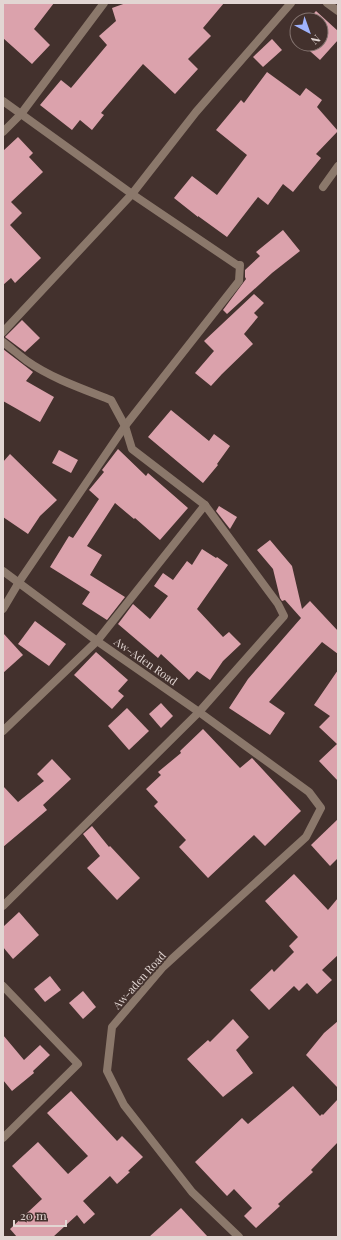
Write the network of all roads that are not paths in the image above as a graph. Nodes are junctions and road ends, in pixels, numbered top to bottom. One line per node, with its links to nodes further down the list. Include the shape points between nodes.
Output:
1 (104, 3): 6 (street)
2 (291, 3): 10 (street, via 196,112)
3 (327, 3): 4 (street)
4 (338, 11)
5 (3, 101): 6 (street)
6 (21, 114): 7 (street); 10 (street)
7 (3, 132)
8 (338, 166): 9 (street)
9 (322, 187)
10 (132, 194): 11 (street); 13 (street, via 240,265 239,281)
11 (3, 332)
12 (3, 342): 13 (street, via 45,372 111,400)
13 (125, 426): 14 (street, via 132,449); 16 (street)
14 (205, 505): 18 (street); 19 (street, via 278,604 284,616)
15 (3, 571): 16 (street, Aw-Aden Road)
16 (19, 582): 17 (street); 18 (street, Aw-Aden Road)
17 (3, 609)
18 (96, 641): 19 (street, Aw-Aden Road); 20 (street)
19 (199, 712): 21 (street, Aw-Aden Road); 22 (street)
20 (3, 731)
21 (276, 769): 25 (street, Aw-aden Road, via 309,792 321,808 306,837 163,966 112,1027 106,1071 124,1104 192,1192)
22 (3, 906)
23 (3, 986): 24 (street, via 78,1064)
24 (3, 1138)
25 (239, 1237)

